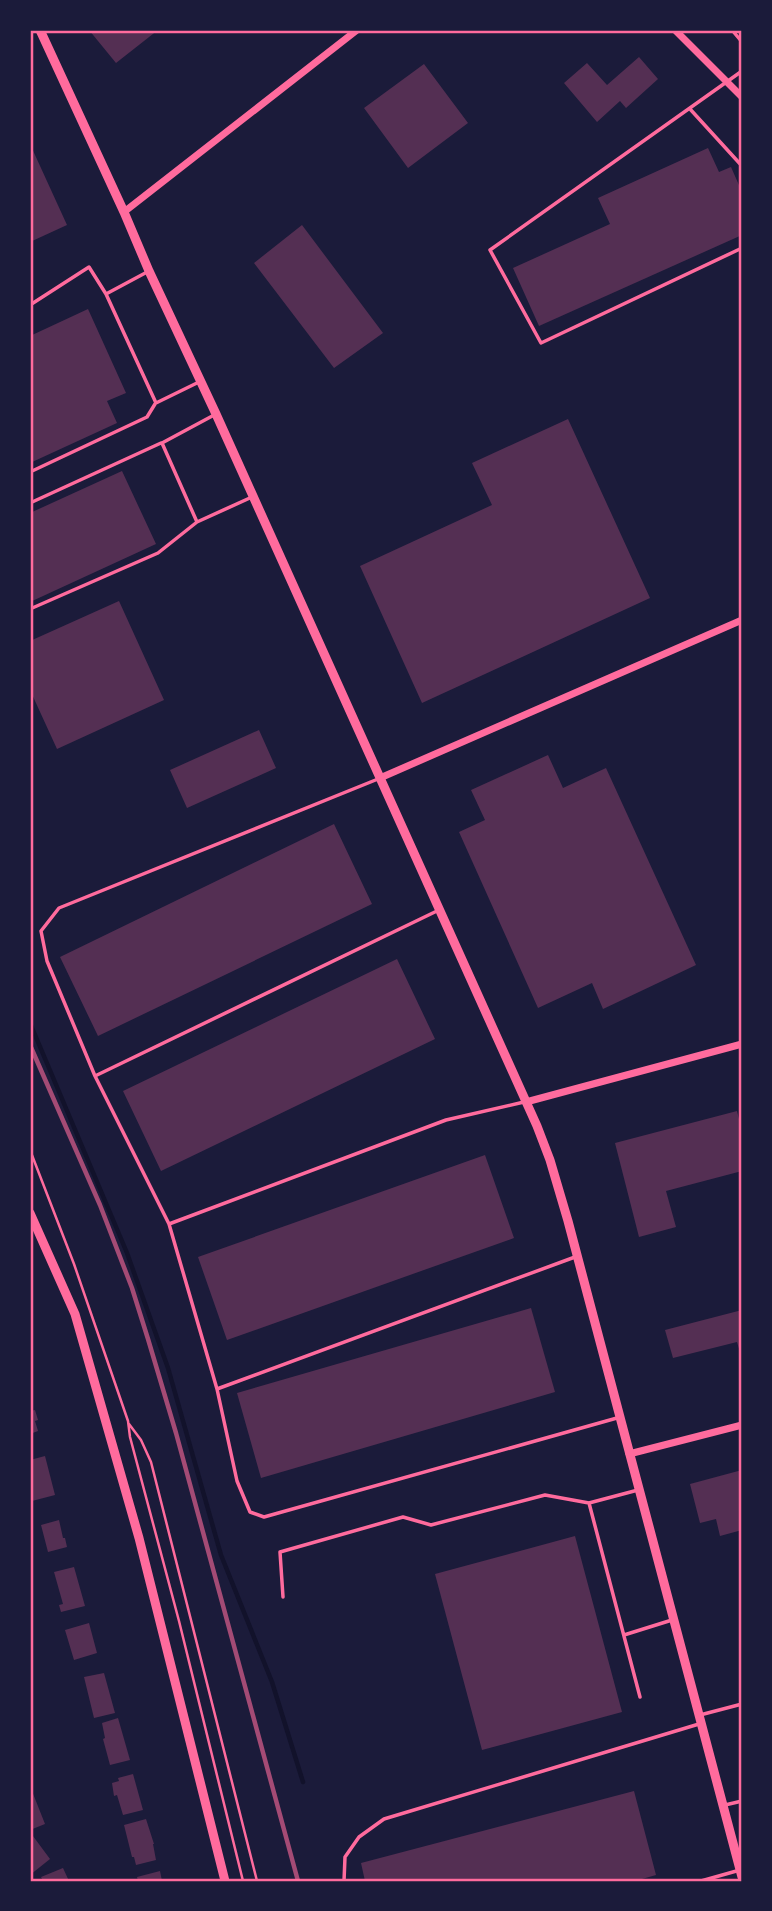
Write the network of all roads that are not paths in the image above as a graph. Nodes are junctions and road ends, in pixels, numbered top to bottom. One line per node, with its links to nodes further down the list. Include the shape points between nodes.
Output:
1 (40, 30): 11 (street)
2 (357, 30): 11 (street)
3 (675, 30): 7 (street)
4 (733, 30): 5 (lane)
5 (742, 42)
6 (742, 71): 7 (lane)
7 (727, 82): 8 (street); 9 (lane)
8 (742, 97)
9 (690, 109): 10 (lane); 12 (lane, via 490,250 541,343)
10 (742, 166)
11 (124, 212): 13 (street)
12 (742, 248)
13 (149, 271): 14 (lane); 16 (street)
14 (106, 294): 15 (lane, via 89,267); 17 (lane)
15 (30, 305)
16 (201, 381): 17 (lane); 18 (street)
17 (156, 403): 20 (lane, via 147,417)
18 (216, 414): 19 (lane); 21 (street)
19 (162, 443): 22 (lane); 23 (lane)
20 (30, 472)
21 (252, 497): 23 (lane); 26 (street)
22 (30, 503)
23 (197, 522): 24 (lane, via 158,553)
24 (30, 610)
25 (742, 620): 26 (street)
26 (380, 778): 27 (street); 29 (lane, via 59,908 41,931 47,961)
27 (440, 910): 29 (lane); 30 (street)
28 (742, 1044): 30 (street)
29 (95, 1076): 32 (lane)
30 (526, 1102): 32 (lane, via 446,1120); 33 (street, via 550,1160)
31 (30, 1213): 49 (street, via 75,1314 139,1538)
32 (169, 1224): 34 (lane)
33 (577, 1256): 34 (lane); 35 (street)
34 (217, 1389): 35 (lane, via 237,1481 250,1512 264,1517)
35 (620, 1417): 37 (street)
36 (742, 1425): 37 (street)
37 (629, 1454): 38 (street)
38 (639, 1490): 39 (lane); 41 (street)
39 (589, 1503): 40 (lane, via 545,1495 431,1525 403,1517 280,1552); 42 (lane)
40 (283, 1597)
41 (673, 1619): 42 (lane); 45 (street)
42 (624, 1635): 43 (lane)
43 (640, 1697)
44 (742, 1704): 45 (lane)
45 (700, 1719): 47 (street); 50 (lane, via 384,1819 359,1837 345,1857)
46 (742, 1801): 47 (lane)
47 (723, 1806): 48 (street)
48 (741, 1873): 51 (lane)
49 (225, 1881)
50 (344, 1881)
51 (701, 1881)

